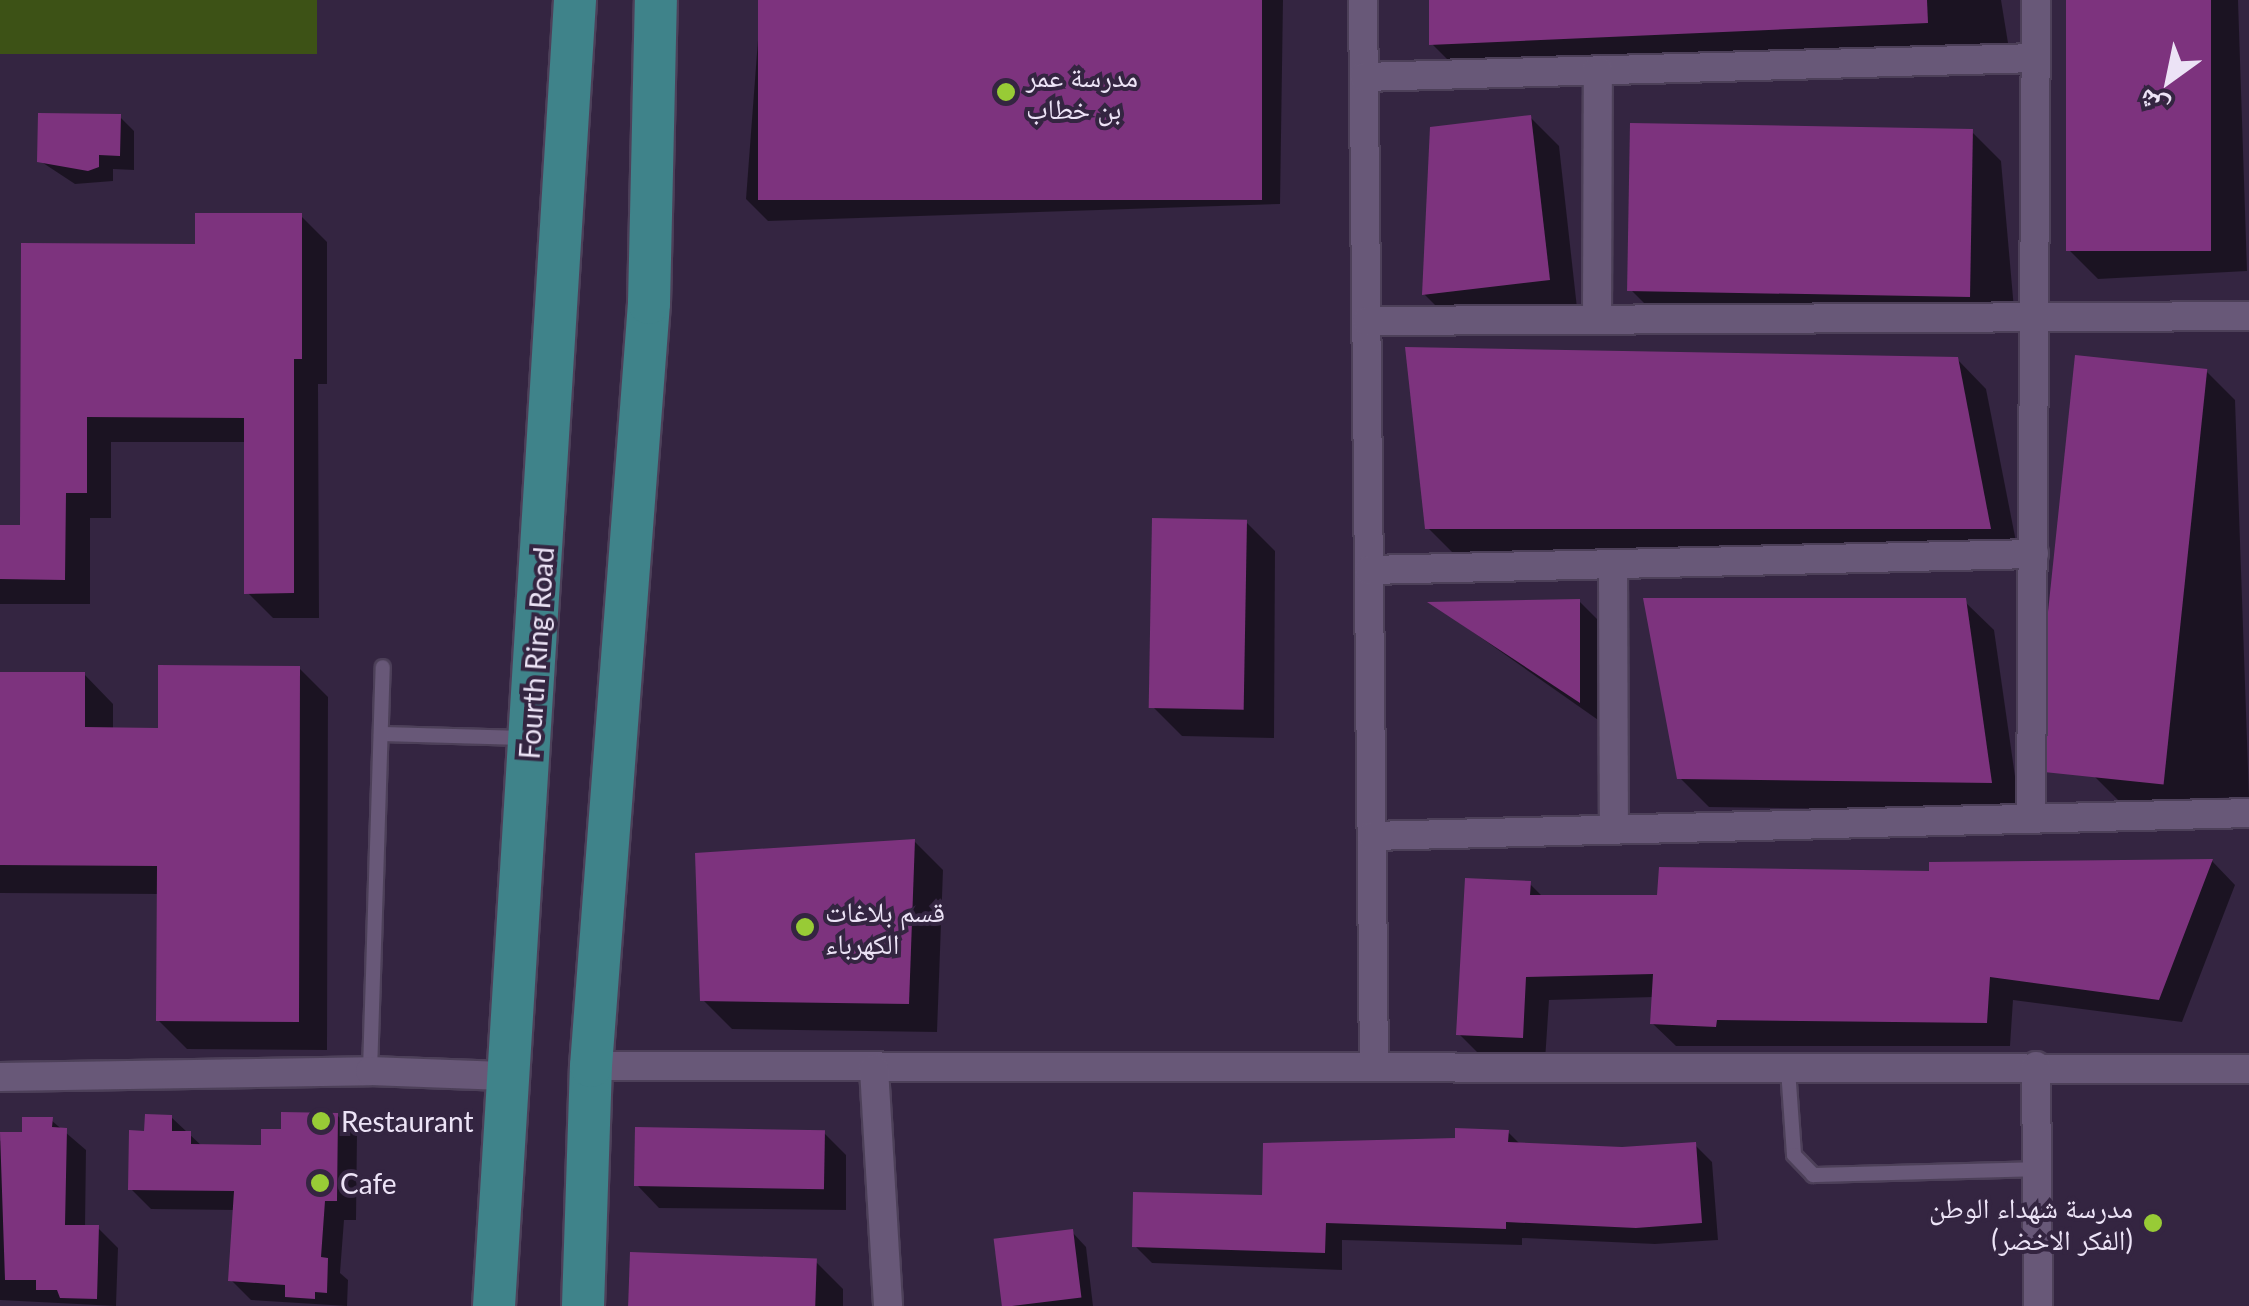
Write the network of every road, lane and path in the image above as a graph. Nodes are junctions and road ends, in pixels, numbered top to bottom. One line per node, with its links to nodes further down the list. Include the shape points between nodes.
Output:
1 (575, 0): 17 (main road, Fourth Ring Road)
2 (656, 0): 22 (main road, via 649,303)
3 (1363, 0): 7 (street)
4 (2036, 0): 5 (street)
5 (2036, 58): 6 (street); 9 (street)
6 (1598, 70): 7 (street); 10 (street)
7 (1364, 77): 11 (street)
8 (2249, 316): 9 (street)
9 (2035, 318): 10 (street); 12 (street)
10 (1597, 319): 11 (street)
11 (1367, 321): 14 (street)
12 (2034, 554): 13 (street); 19 (street)
13 (1613, 564): 14 (street); 20 (street)
14 (1370, 570): 21 (street)
15 (382, 667): 16 (lane)
16 (380, 734): 17 (lane); 28 (lane)
17 (531, 738): 29 (main road, Fourth Ring Road)
18 (2249, 813): 19 (street)
19 (2031, 818): 20 (street)
20 (1614, 830): 21 (street)
21 (1372, 836): 24 (street)
22 (591, 1066): 25 (street); 33 (main road)
23 (2036, 1066): 26 (street); 27 (street); 31 (street)
24 (1374, 1067): 25 (street); 26 (street)
25 (874, 1069): 34 (street)
26 (1788, 1069): 31 (lane, via 1794,1155 1813,1175)
27 (2249, 1069)
28 (370, 1070): 29 (street); 30 (street)
29 (506, 1076): 32 (main road, Fourth Ring Road)
30 (0, 1077)
31 (2036, 1170): 35 (street)
32 (494, 1306)
33 (583, 1306)
34 (888, 1306)
35 (2038, 1306)

